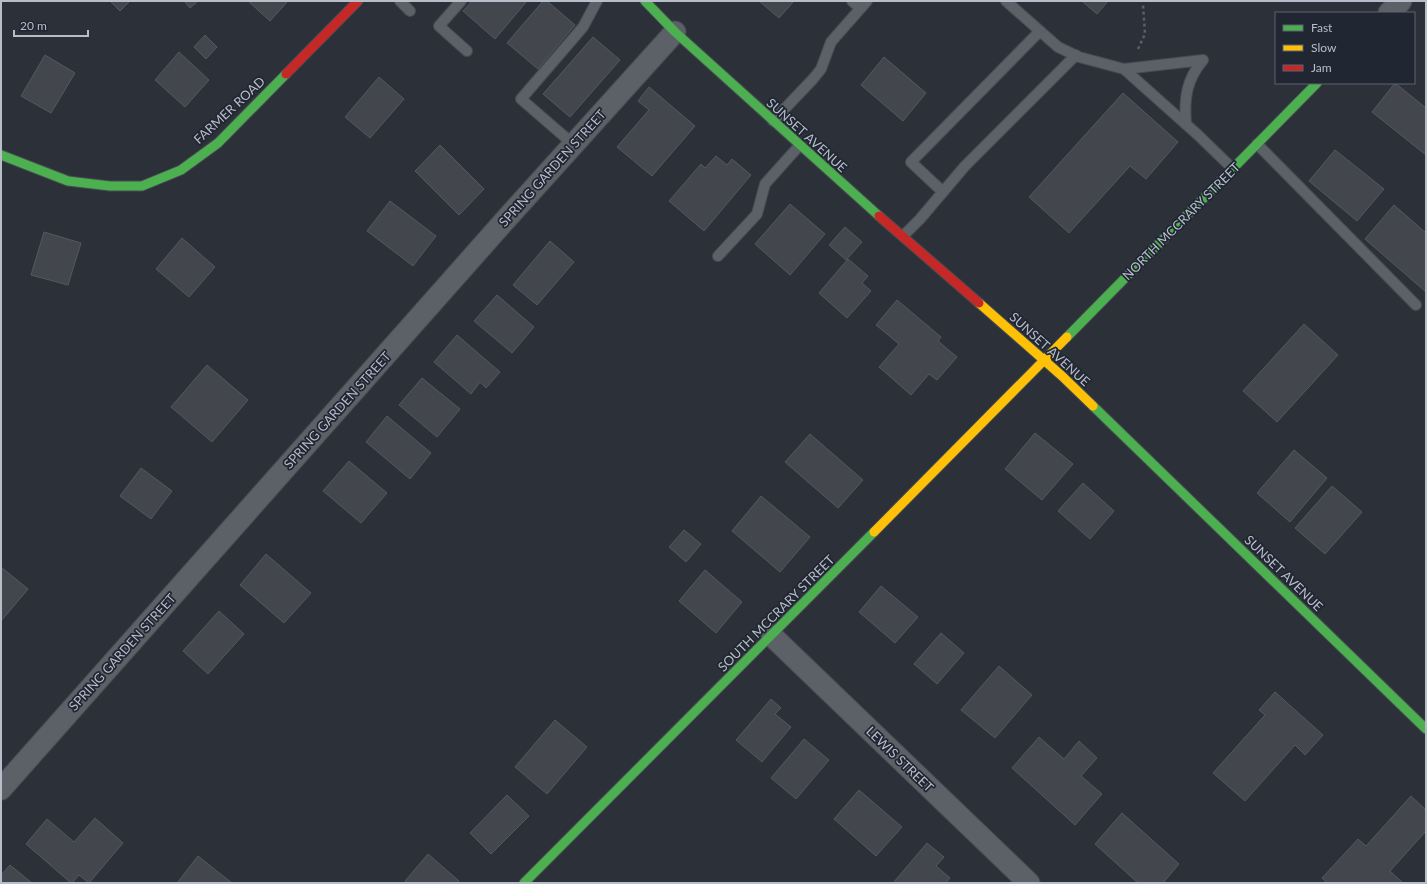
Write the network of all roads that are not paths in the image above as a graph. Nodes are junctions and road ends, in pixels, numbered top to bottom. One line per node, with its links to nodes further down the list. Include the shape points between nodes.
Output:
1 (357, 1): 23 (street, FARMER ROAD, via 218,143 181,170 142,186 110,186 68,181)
2 (400, 1): 10 (lane)
3 (461, 1): 14 (lane, via 439,26)
4 (597, 1): 20 (lane, via 584,27 521,99)
5 (645, 1): 13 (street, SUNSET AVENUE)
6 (852, 1): 9 (lane)
7 (1006, 1): 12 (lane)
8 (1402, 1): 11 (street)
9 (864, 5): 18 (lane, via 831,42 813,79)
10 (410, 11)
11 (1390, 12)
12 (1040, 31): 15 (lane, via 1058,47); 25 (lane, via 911,162)
13 (675, 32): 18 (street, SUNSET AVENUE); 20 (street, SPRING GARDEN STREET)
14 (467, 51)
15 (1076, 55): 16 (lane); 25 (lane, via 965,166)
16 (1124, 69): 19 (lane); 19 (lane, via 1203,60 1194,71 1188,86)
17 (1316, 84): 21 (street, NORTH MCCRARY STREET)
18 (773, 121): 22 (street, SUNSET AVENUE)
19 (1186, 124): 24 (lane)
20 (573, 144): 32 (street, SPRING GARDEN STREET)
21 (1257, 144): 24 (street, NORTH MCCRARY STREET); 28 (lane)
22 (799, 146): 26 (street, SUNSET AVENUE); 27 (lane, via 765,184 757,214)
23 (1, 155)
24 (1233, 169): 29 (street, NORTH MCCRARY STREET)
25 (943, 192): 26 (lane)
26 (902, 236): 29 (street, SUNSET AVENUE)
27 (718, 256)
28 (1416, 305)
29 (1045, 359): 30 (street, SOUTH MCCRARY STREET); 31 (street, SUNSET AVENUE)
30 (772, 636): 33 (street, SOUTH MCCRARY STREET); 34 (street, LEWIS STREET)
31 (1426, 728)
32 (1, 789)
33 (524, 883)
34 (1029, 883)

